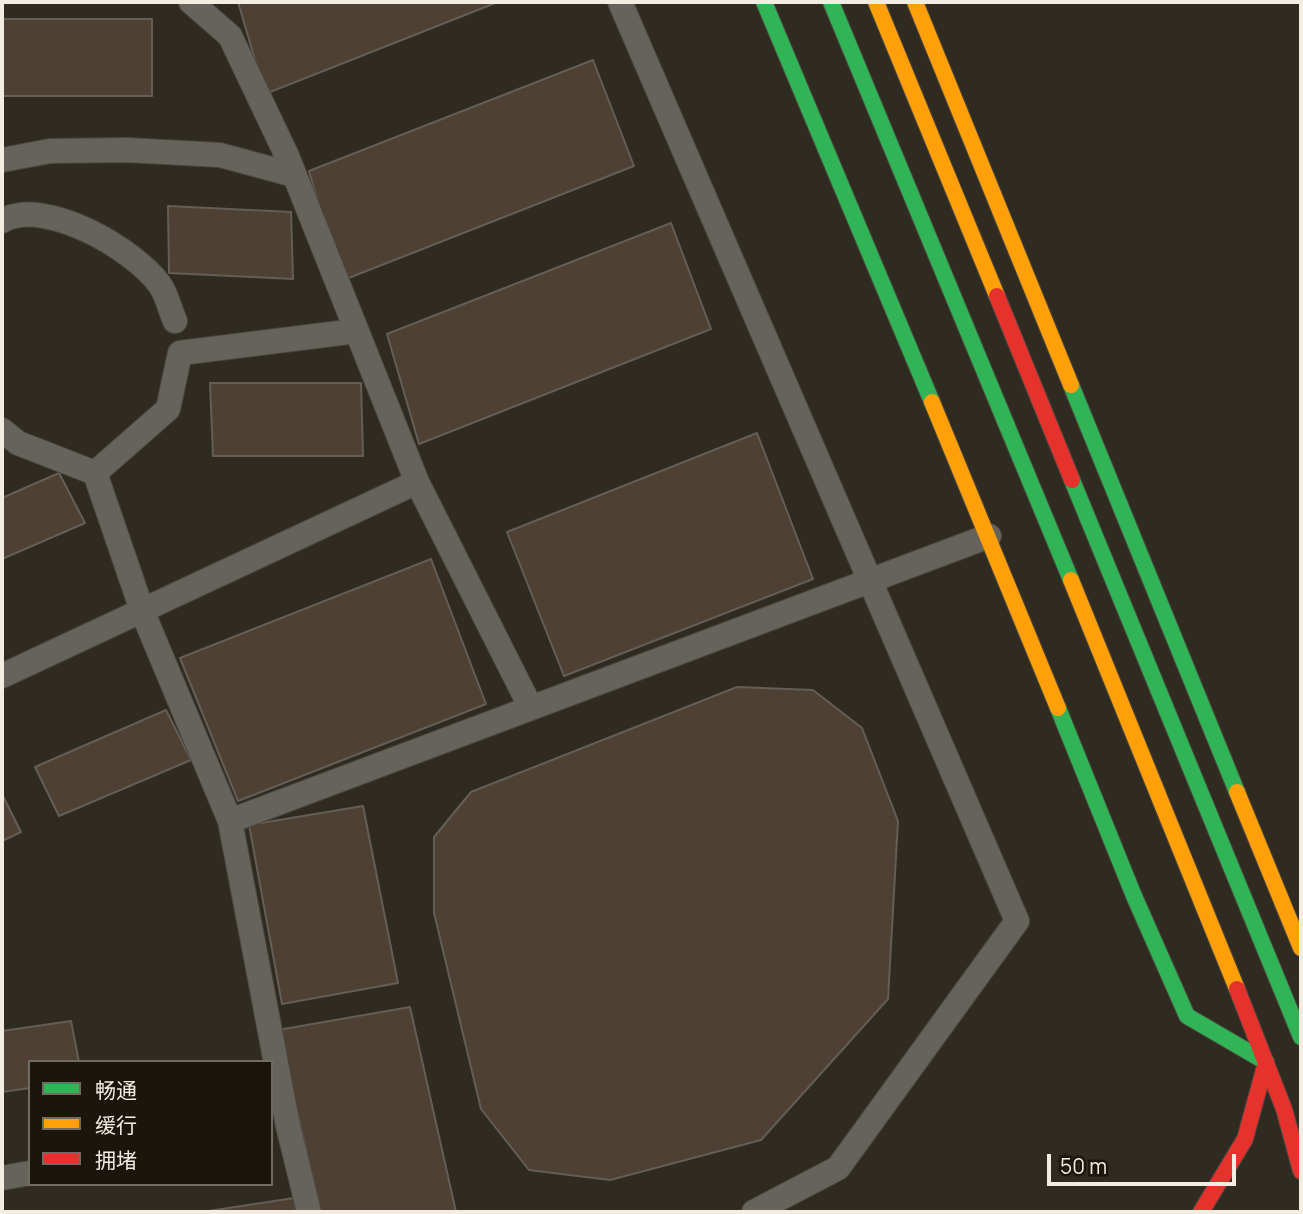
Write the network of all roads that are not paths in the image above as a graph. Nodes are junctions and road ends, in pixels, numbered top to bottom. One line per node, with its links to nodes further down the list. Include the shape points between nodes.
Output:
1 (191, 2): 8 (street, via 230,36)
2 (620, 2): 16 (street)
3 (764, 2): 15 (main road)
4 (831, 2): 24 (main road, via 1193,874)
5 (876, 2): 22 (main road)
6 (915, 2): 21 (main road)
7 (2, 160): 8 (street, via 50,151 154,151 220,155)
8 (294, 175): 11 (street)
9 (3, 218): 10 (street, via 39,215 71,224 124,249 161,286)
10 (174, 321)
11 (356, 331): 13 (street, via 180,353 167,409); 14 (street)
12 (2, 430): 13 (street, via 18,443)
13 (95, 473): 17 (street)
14 (417, 482): 17 (street); 19 (street)
15 (989, 537): 16 (street); 24 (main road, via 1187,1016)
16 (870, 581): 19 (street); 31 (street, via 1017,921 838,1168)
17 (143, 613): 18 (street); 20 (street)
18 (2, 676)
19 (531, 708): 20 (street)
20 (230, 821): 23 (street)
21 (1301, 948)
22 (1301, 1037)
23 (269, 1060)
24 (1266, 1062): 27 (main road); 32 (main road, via 1245,1139)
25 (273, 1084): 26 (street)
26 (280, 1127): 30 (street)
27 (1301, 1171)
28 (28, 1173): 29 (street)
29 (2, 1178)
30 (309, 1212)
31 (754, 1212)
32 (1201, 1212)

